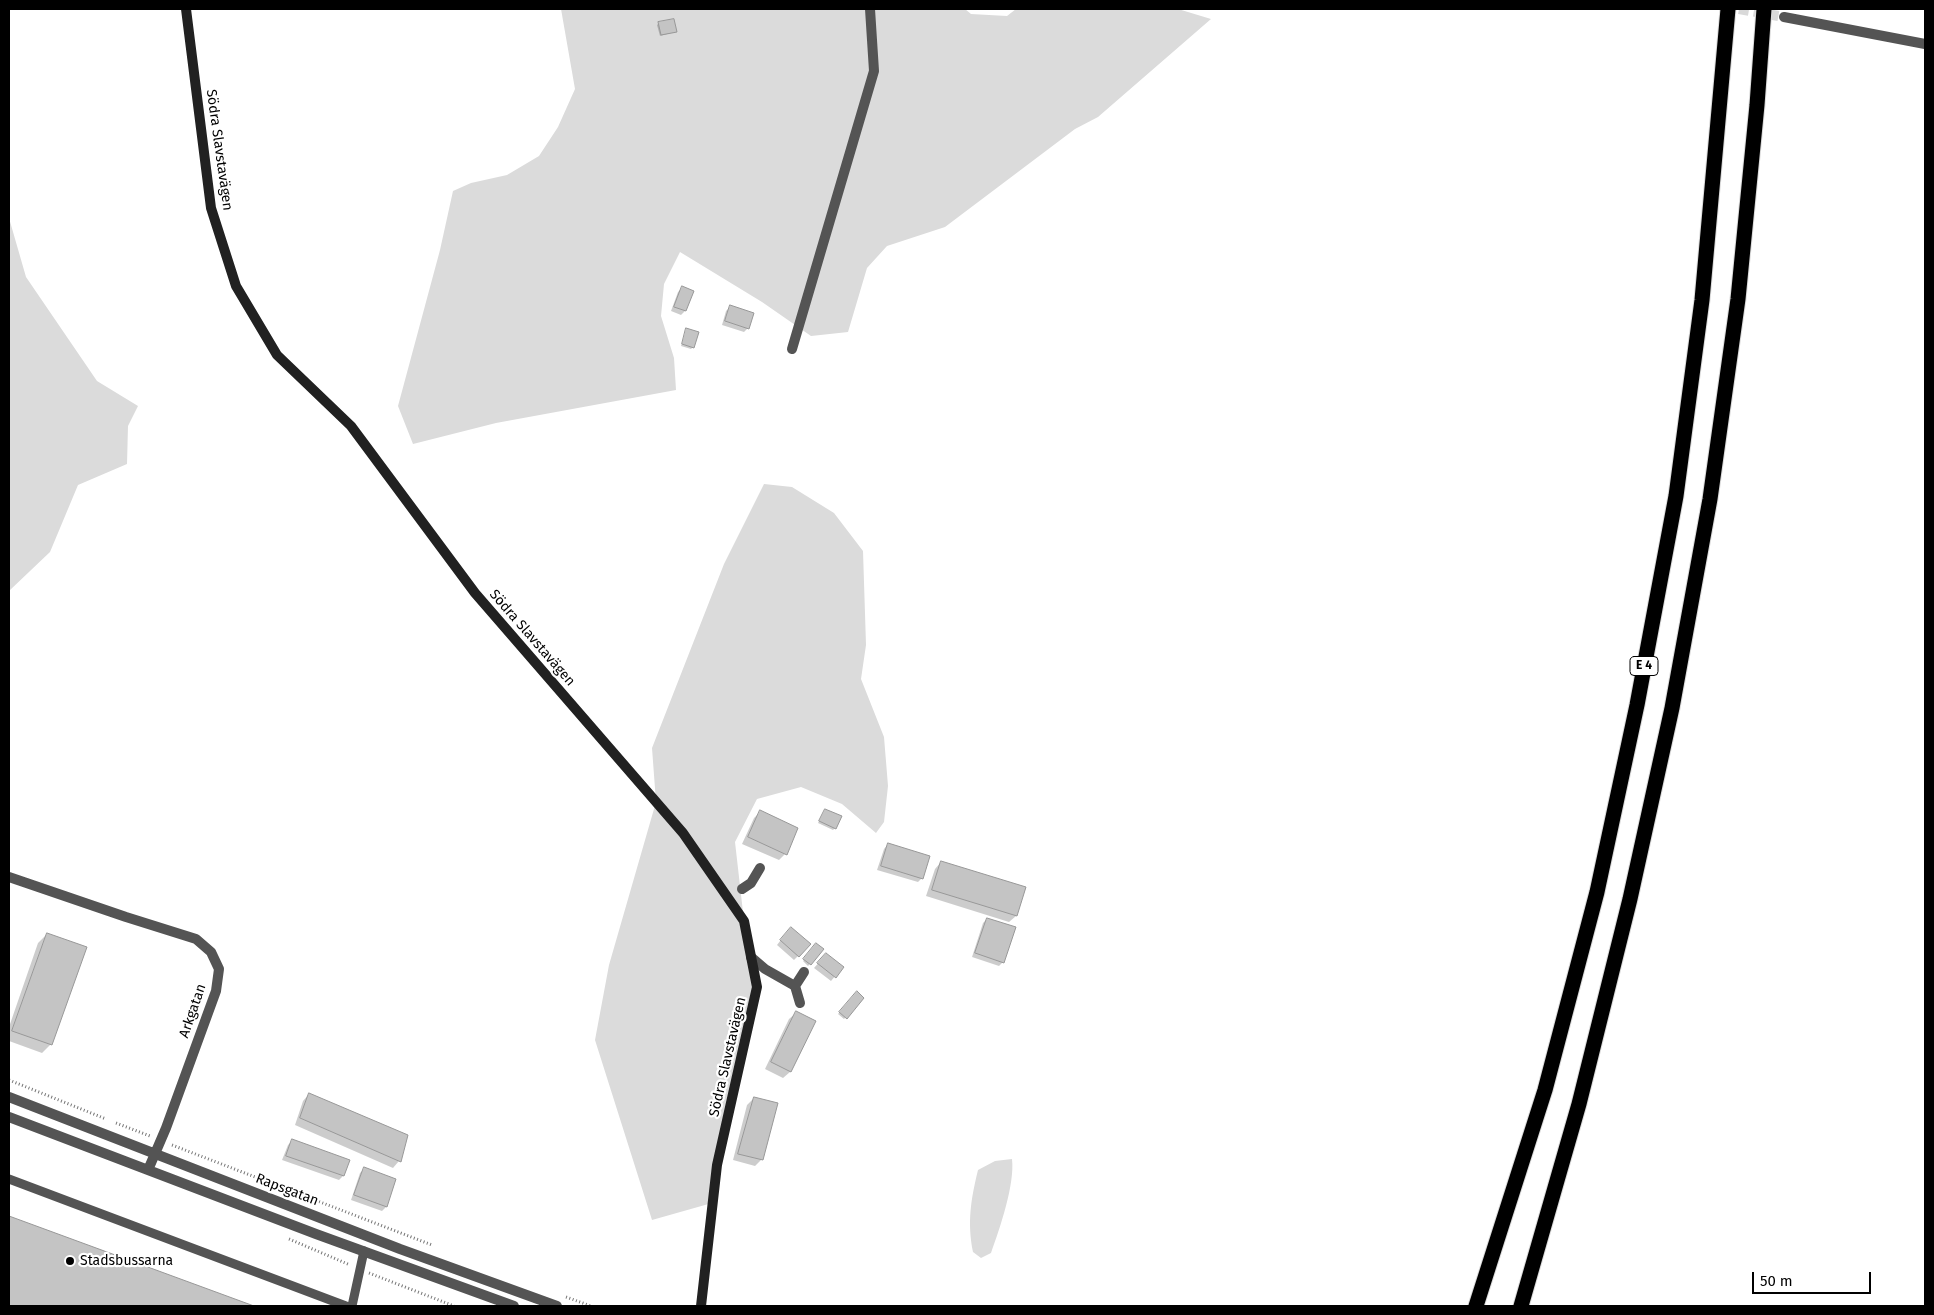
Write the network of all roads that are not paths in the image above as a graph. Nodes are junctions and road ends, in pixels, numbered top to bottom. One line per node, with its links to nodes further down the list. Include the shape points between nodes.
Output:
1 (186, 9): 11 (street, Södra Slavstavägen, via 211,208 236,286 277,355 351,426 475,593 684,834 744,920)
2 (870, 9): 7 (street, via 874,71)
3 (1728, 9): 29 (highway, E 4, via 1702,300 1676,496 1639,696 1597,892 1545,1090)
4 (1764, 9): 30 (highway, E 4, via 1738,299 1710,499 1672,708 1630,899 1579,1104)
5 (1784, 17): 6 (street)
6 (1925, 44)
7 (792, 349)
8 (760, 868): 10 (street)
9 (9, 876): 17 (street, Arkgatan, via 196,938 211,952 219,969 216,991)
10 (742, 889)
11 (751, 957): 13 (street, via 765,970); 28 (street, Södra Slavstavägen, via 757,987 717,1165)
12 (804, 972): 13 (street)
13 (795, 986): 14 (street)
14 (800, 1003)
15 (9, 1097): 17 (street, Rapsgatan)
16 (9, 1117): 18 (street)
17 (155, 1154): 18 (street, Arkgatan); 20 (street, Rapsgatan)
18 (148, 1170): 21 (street)
19 (9, 1179): 24 (lane)
20 (368, 1236): 21 (street); 22 (street, Rapsgatan)
21 (364, 1251): 23 (street); 25 (lane)
22 (506, 1288): 23 (street); 27 (street, Rapsgatan)
23 (500, 1304): 26 (street)
24 (346, 1306)
25 (352, 1306)
26 (514, 1306)
27 (557, 1306)
28 (701, 1306)
29 (1476, 1306)
30 (1521, 1306)

